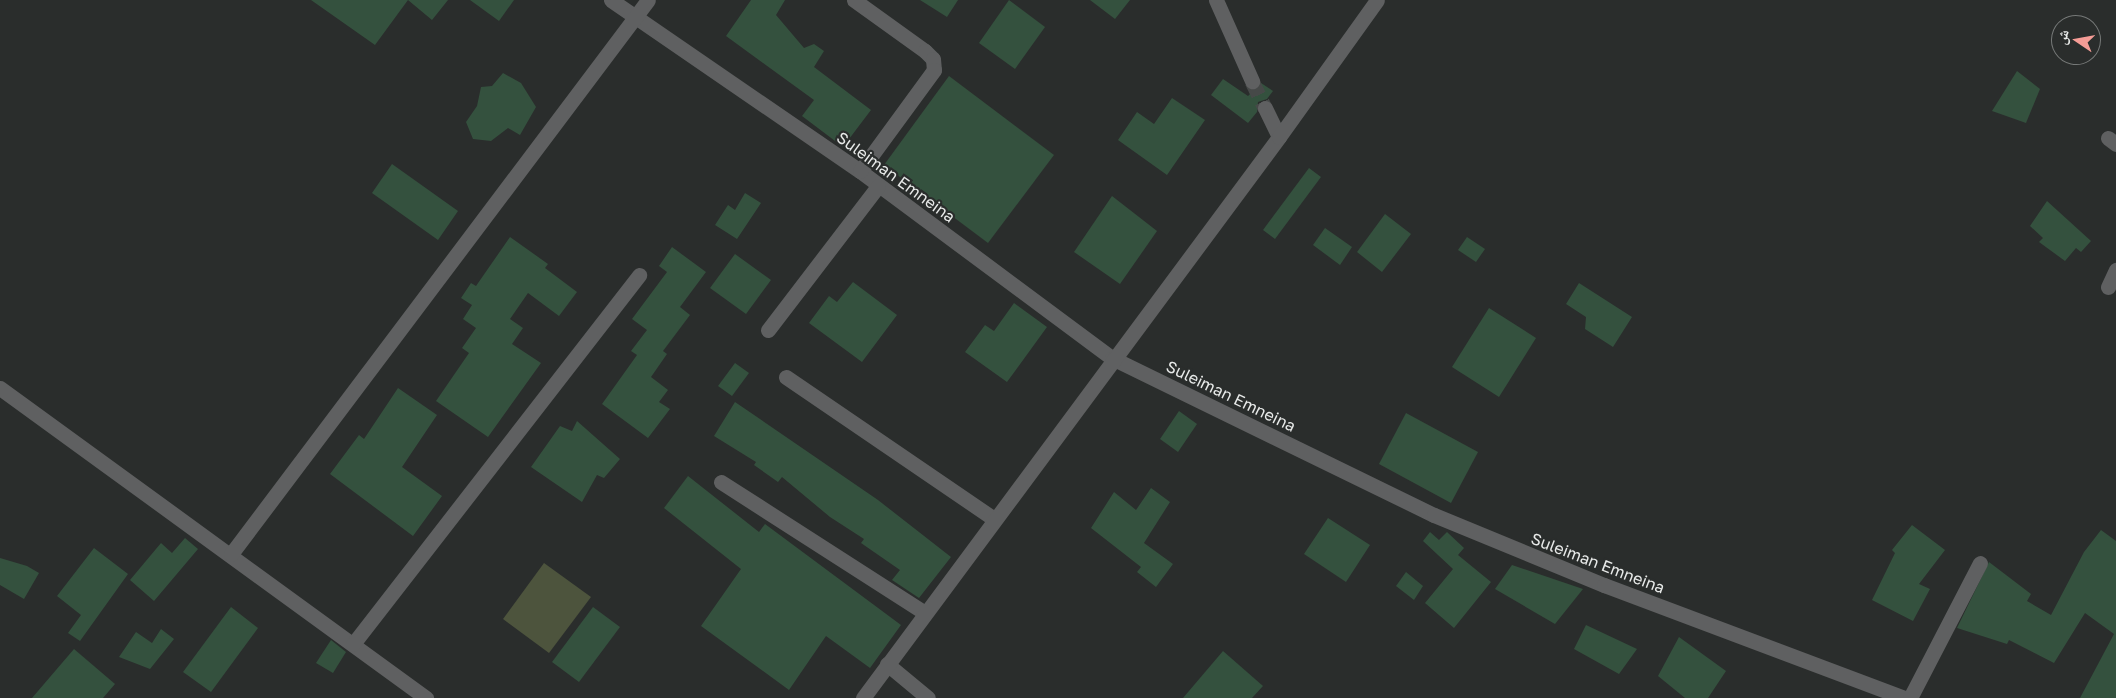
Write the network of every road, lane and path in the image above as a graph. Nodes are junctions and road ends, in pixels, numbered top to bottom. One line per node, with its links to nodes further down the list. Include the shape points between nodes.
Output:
1 (611, 0): 6 (street, Suleiman Emneina)
2 (648, 0): 6 (street)
3 (854, 0): 10 (street, via 924,51 933,59 934,70)
4 (1216, 0): 7 (street)
5 (1377, 0): 9 (street)
6 (635, 18): 10 (street, Suleiman Emneina); 21 (street)
7 (1252, 81)
8 (1265, 108): 9 (street)
9 (1280, 137): 16 (street)
10 (860, 171): 11 (street, Suleiman Emneina)
11 (878, 186): 15 (street); 16 (street, Suleiman Emneina)
12 (2116, 270): 14 (street)
13 (639, 275): 24 (street)
14 (2108, 287)
15 (768, 330)
16 (1112, 358): 20 (street); 29 (street, Suleiman Emneina, via 1434,515 1596,582)
17 (786, 377): 20 (street)
18 (0, 388): 21 (street)
19 (722, 482): 23 (street)
20 (994, 519): 23 (street)
21 (231, 554): 24 (street)
22 (1980, 563): 30 (street)
23 (925, 613): 25 (street)
24 (353, 644): 26 (street)
25 (887, 664): 27 (street); 28 (street)
26 (426, 698)
27 (863, 698)
28 (928, 698)
29 (1904, 698)
30 (1910, 698)

